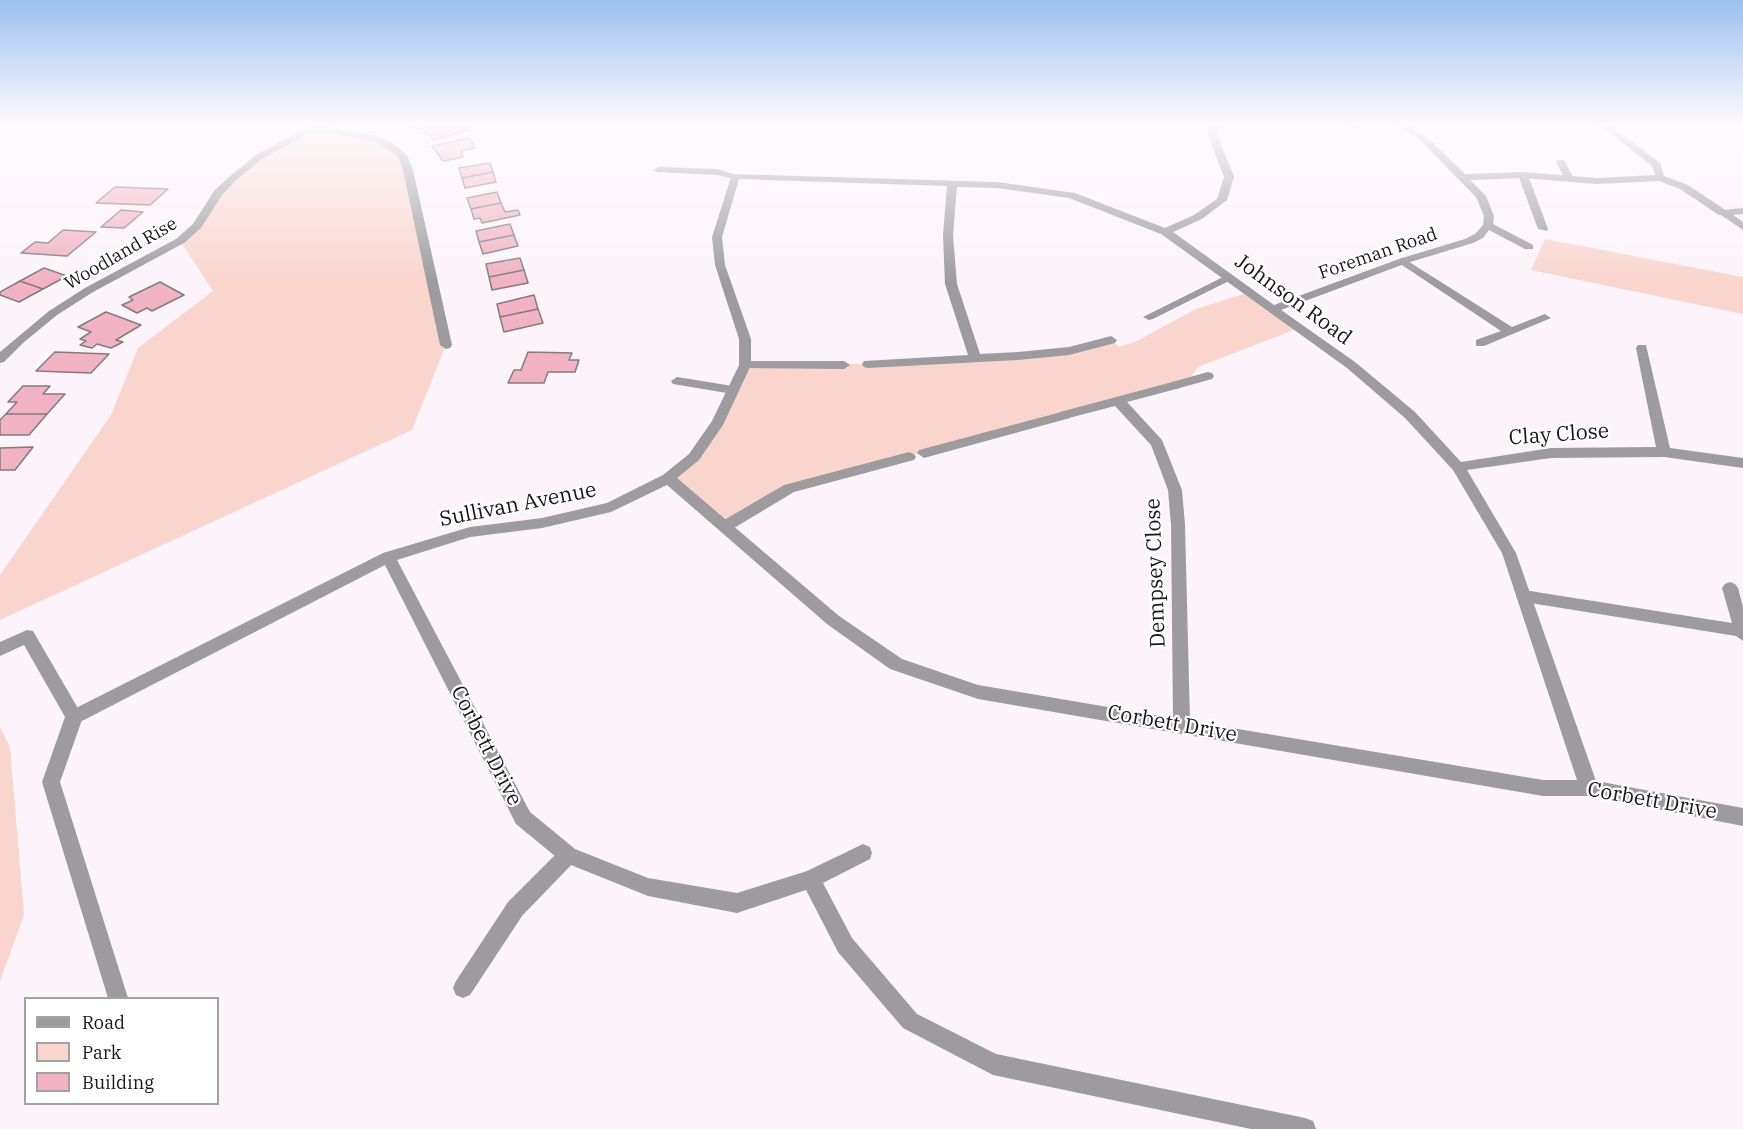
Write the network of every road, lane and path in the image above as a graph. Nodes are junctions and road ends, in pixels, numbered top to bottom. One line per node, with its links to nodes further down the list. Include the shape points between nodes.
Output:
1 (735, 176): 34 (street, Sullivan Avenue, via 717,237 720,265 745,339)
2 (235, 177): 31 (street, Woodland Rise, via 180,242 88,290 53,313)
3 (409, 177): 28 (street)
4 (756, 177): 12 (street, Johnson Road)
5 (1229, 177): 18 (street, via 1222,200 1198,217)
6 (1463, 177): 7 (street); 15 (street, via 1481,196 1489,216)
7 (1472, 177)
8 (1524, 177): 17 (street)
9 (1561, 177): 10 (street)
10 (1568, 177): 11 (street, via 1597,181)
11 (1660, 178): 14 (street, via 1684,187)
12 (952, 183): 18 (street, Johnson Road, via 1071,195); 30 (street, via 948,235 951,284)
13 (1743, 211): 14 (street)
14 (1724, 213): 16 (street)
15 (1488, 225): 19 (street); 20 (street, Foreman Road, via 1469,241)
16 (1743, 226)
17 (1543, 229)
18 (1165, 232): 21 (street, Johnson Road)
19 (1529, 247)
20 (1403, 261): 22 (street, Foreman Road); 25 (street)
21 (1229, 277): 22 (street, Johnson Road); 23 (street)
22 (1273, 309): 43 (street, Johnson Road, via 1351,365 1410,415)
23 (1149, 317)
24 (1545, 318): 25 (street)
25 (1510, 331): 27 (street)
26 (1111, 340): 30 (street, via 1069,351)
27 (1480, 343)
28 (446, 345)
29 (1642, 348): 39 (street)
30 (975, 358): 32 (street)
31 (0, 359)
32 (868, 364)
33 (844, 365): 34 (street)
34 (745, 366): 37 (street, Sullivan Avenue)
35 (1208, 376): 38 (street)
36 (677, 381): 37 (street)
37 (734, 390): 44 (street, Sullivan Avenue, via 694,457)
38 (1119, 402): 40 (street); 52 (street, Dempsey Close, via 1157,443 1175,490)
39 (1664, 452): 42 (street, Clay Close); 43 (street, Clay Close, via 1551,453)
40 (924, 453)
41 (909, 457): 45 (street, via 789,488)
42 (1743, 463)
43 (1458, 467): 48 (street, Johnson Road, via 1509,553)
44 (668, 478): 45 (street, Corbett Drive); 46 (street, Sullivan Avenue, via 611,507 542,523 470,532)
45 (724, 527): 52 (street, Corbett Drive, via 833,620 896,664 978,692)
46 (388, 557): 51 (street, Sullivan Avenue); 56 (street, Corbett Drive, via 524,818)
47 (1730, 588): 49 (street)
48 (1524, 596): 49 (street); 53 (street, Johnson Road)
49 (1742, 633)
50 (0, 649): 51 (street, via 27,636)
51 (74, 717): 59 (street, via 51,782)
52 (1182, 726): 53 (street, Corbett Drive, via 1543,788)
53 (1589, 788): 54 (street, Corbett Drive)
54 (1743, 817)
55 (863, 853): 57 (street, Corbett Drive)
56 (568, 855): 57 (street, Corbett Drive, via 648,887 737,903); 58 (street, via 515,909)
57 (811, 879): 60 (street, via 845,945 910,1021 993,1064)
58 (463, 988)
59 (117, 997)
60 (1305, 1129)

